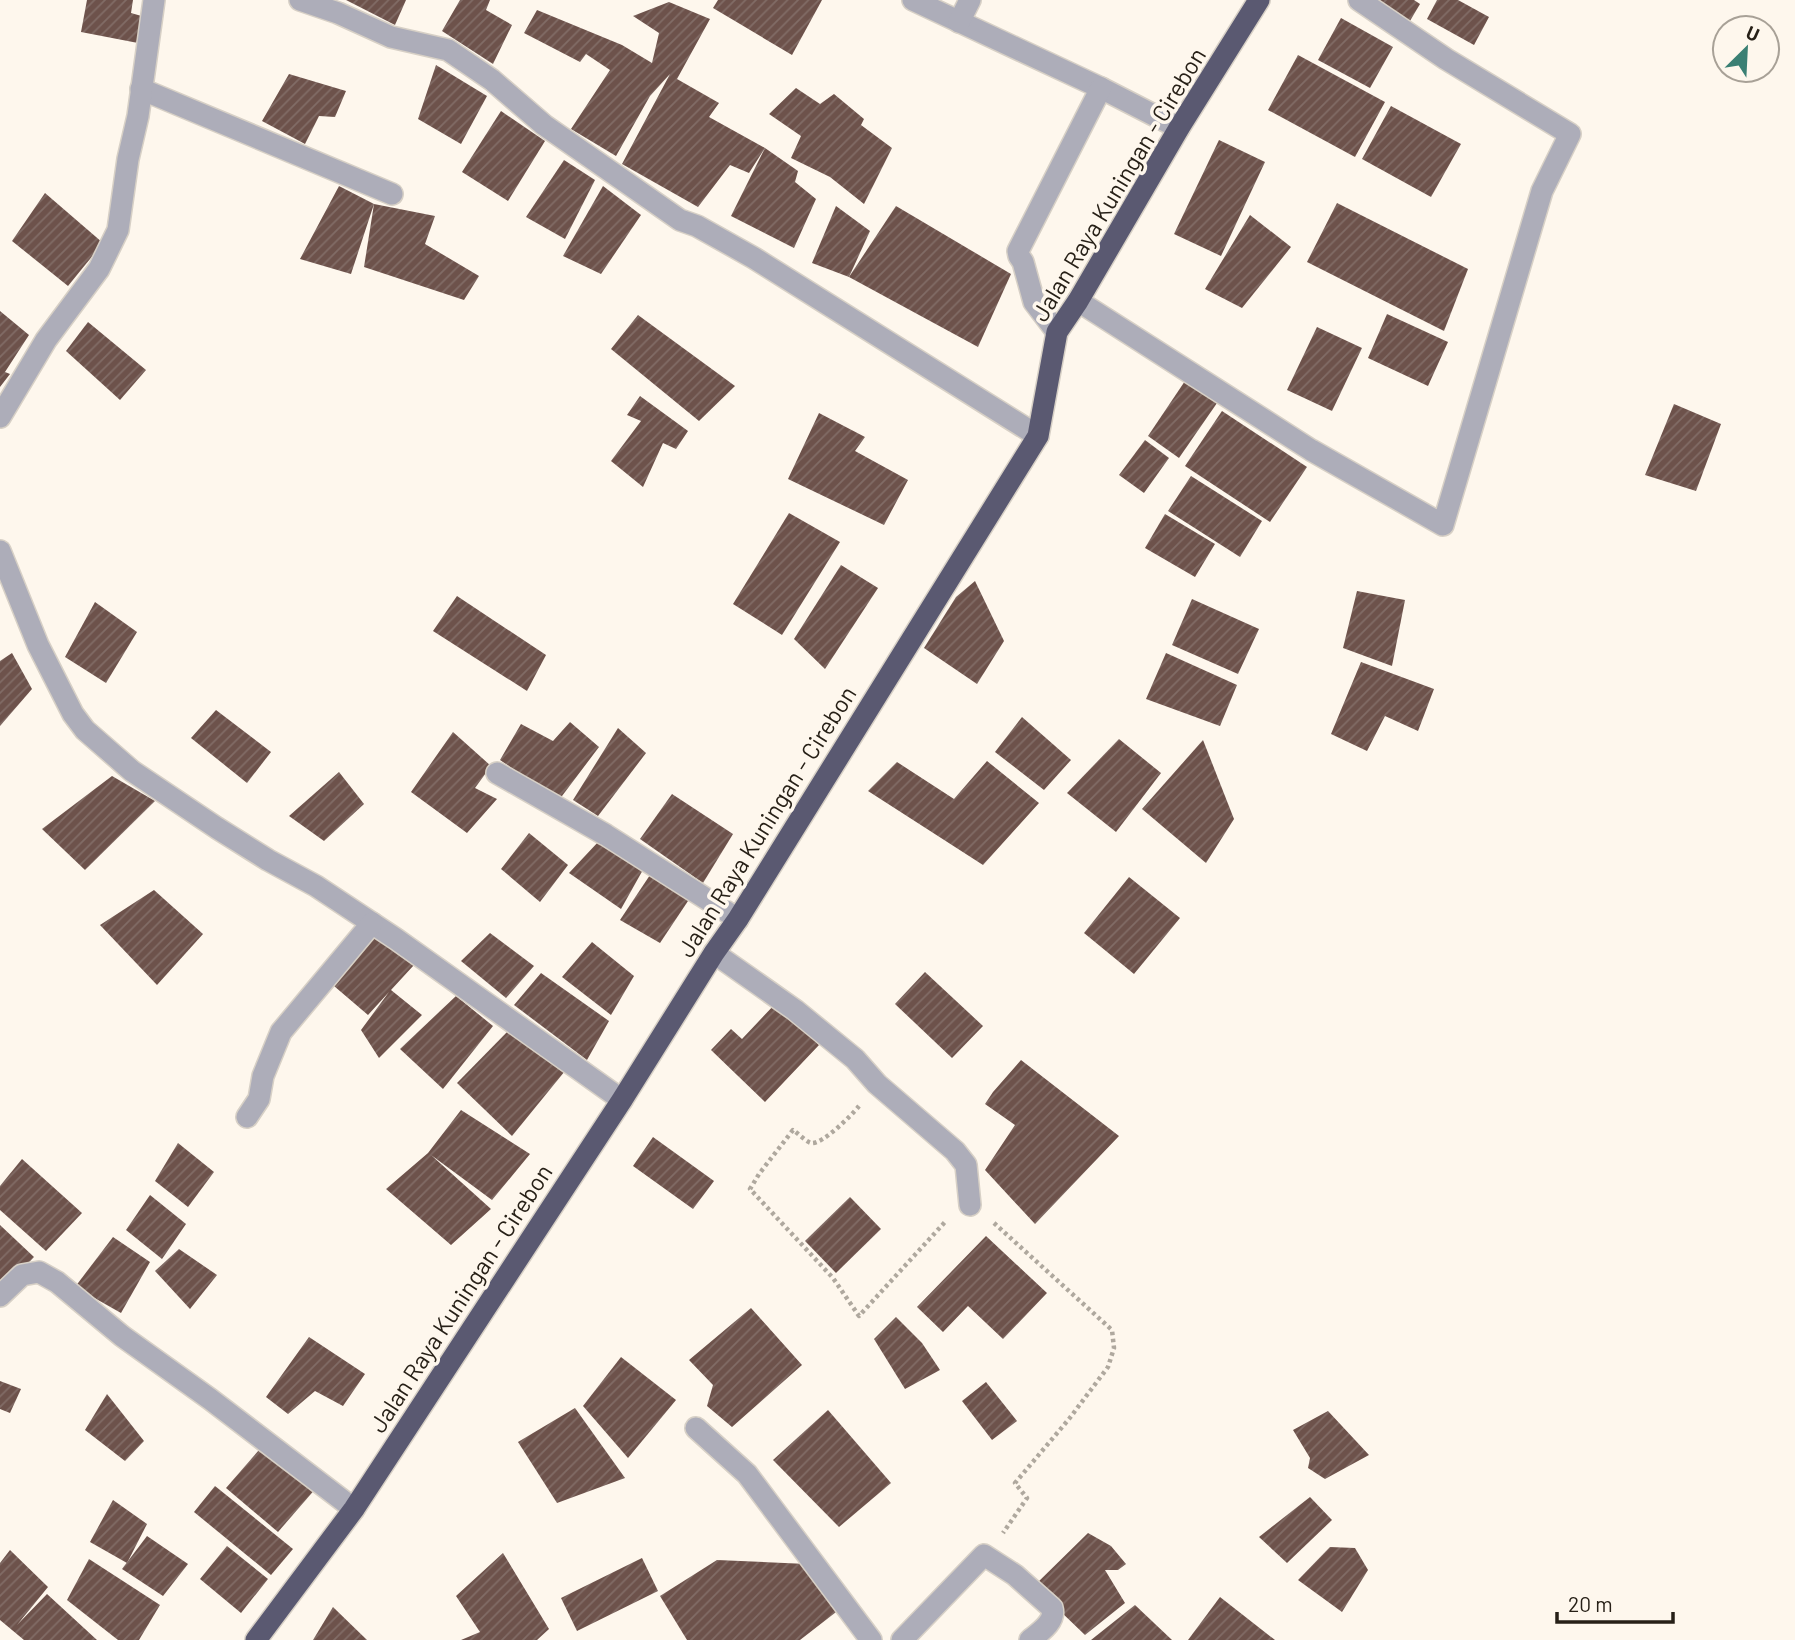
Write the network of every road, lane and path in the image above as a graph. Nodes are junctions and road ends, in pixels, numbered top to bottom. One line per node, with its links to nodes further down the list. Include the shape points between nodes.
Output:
1 (154, 0): 9 (street)
2 (300, 0): 15 (street, via 391,37 449,50 544,125 680,220 754,258)
3 (912, 0): 7 (street)
4 (970, 0): 7 (street)
5 (1258, 0): 10 (highway, Jalan Raya Kuningan - Cirebon)
6 (1359, 0): 12 (street, via 1570,134 1542,191 1443,525 1311,450)
7 (959, 22): 8 (street)
8 (1101, 88): 10 (street); 13 (street, via 1018,251 1034,302)
9 (141, 89): 11 (street); 14 (street, via 118,230 99,270 46,340)
10 (1179, 128): 12 (highway, Jalan Raya Kuningan - Cirebon)
11 (392, 194)
12 (1078, 301): 13 (highway, Jalan Raya Kuningan - Cirebon)
13 (1057, 332): 15 (highway, Jalan Raya Kuningan - Cirebon)
14 (0, 417)
15 (1038, 436): 18 (highway, Jalan Raya Kuningan - Cirebon)
16 (0, 551): 19 (street, via 38,645 85,730 132,771)
17 (497, 773): 18 (street)
18 (738, 919): 20 (highway, Jalan Raya Kuningan - Cirebon)
19 (372, 923): 21 (street); 23 (street, via 281,1032 258,1099)
20 (714, 953): 21 (highway, Jalan Raya Kuningan - Cirebon); 24 (street, via 855,1059 877,1084 955,1151 966,1165)
21 (622, 1100): 27 (highway, Jalan Raya Kuningan - Cirebon)
22 (854, 1113): 24 (path, via 817,1143 809,1143 793,1130 750,1189 833,1279 859,1315 956,1209)
23 (247, 1117)
24 (970, 1205): 28 (path, via 1112,1330 1114,1348 1108,1367 1015,1483 1027,1498)
25 (0, 1296): 27 (street, via 22,1275 39,1272 57,1282)
26 (696, 1428): 30 (street, via 747,1474)
27 (354, 1509): 29 (highway, Jalan Raya Kuningan - Cirebon)
28 (984, 1556): 31 (street); 32 (street, via 1052,1608 1052,1619)
29 (256, 1640)
30 (871, 1640)
31 (902, 1640)
32 (1030, 1640)

